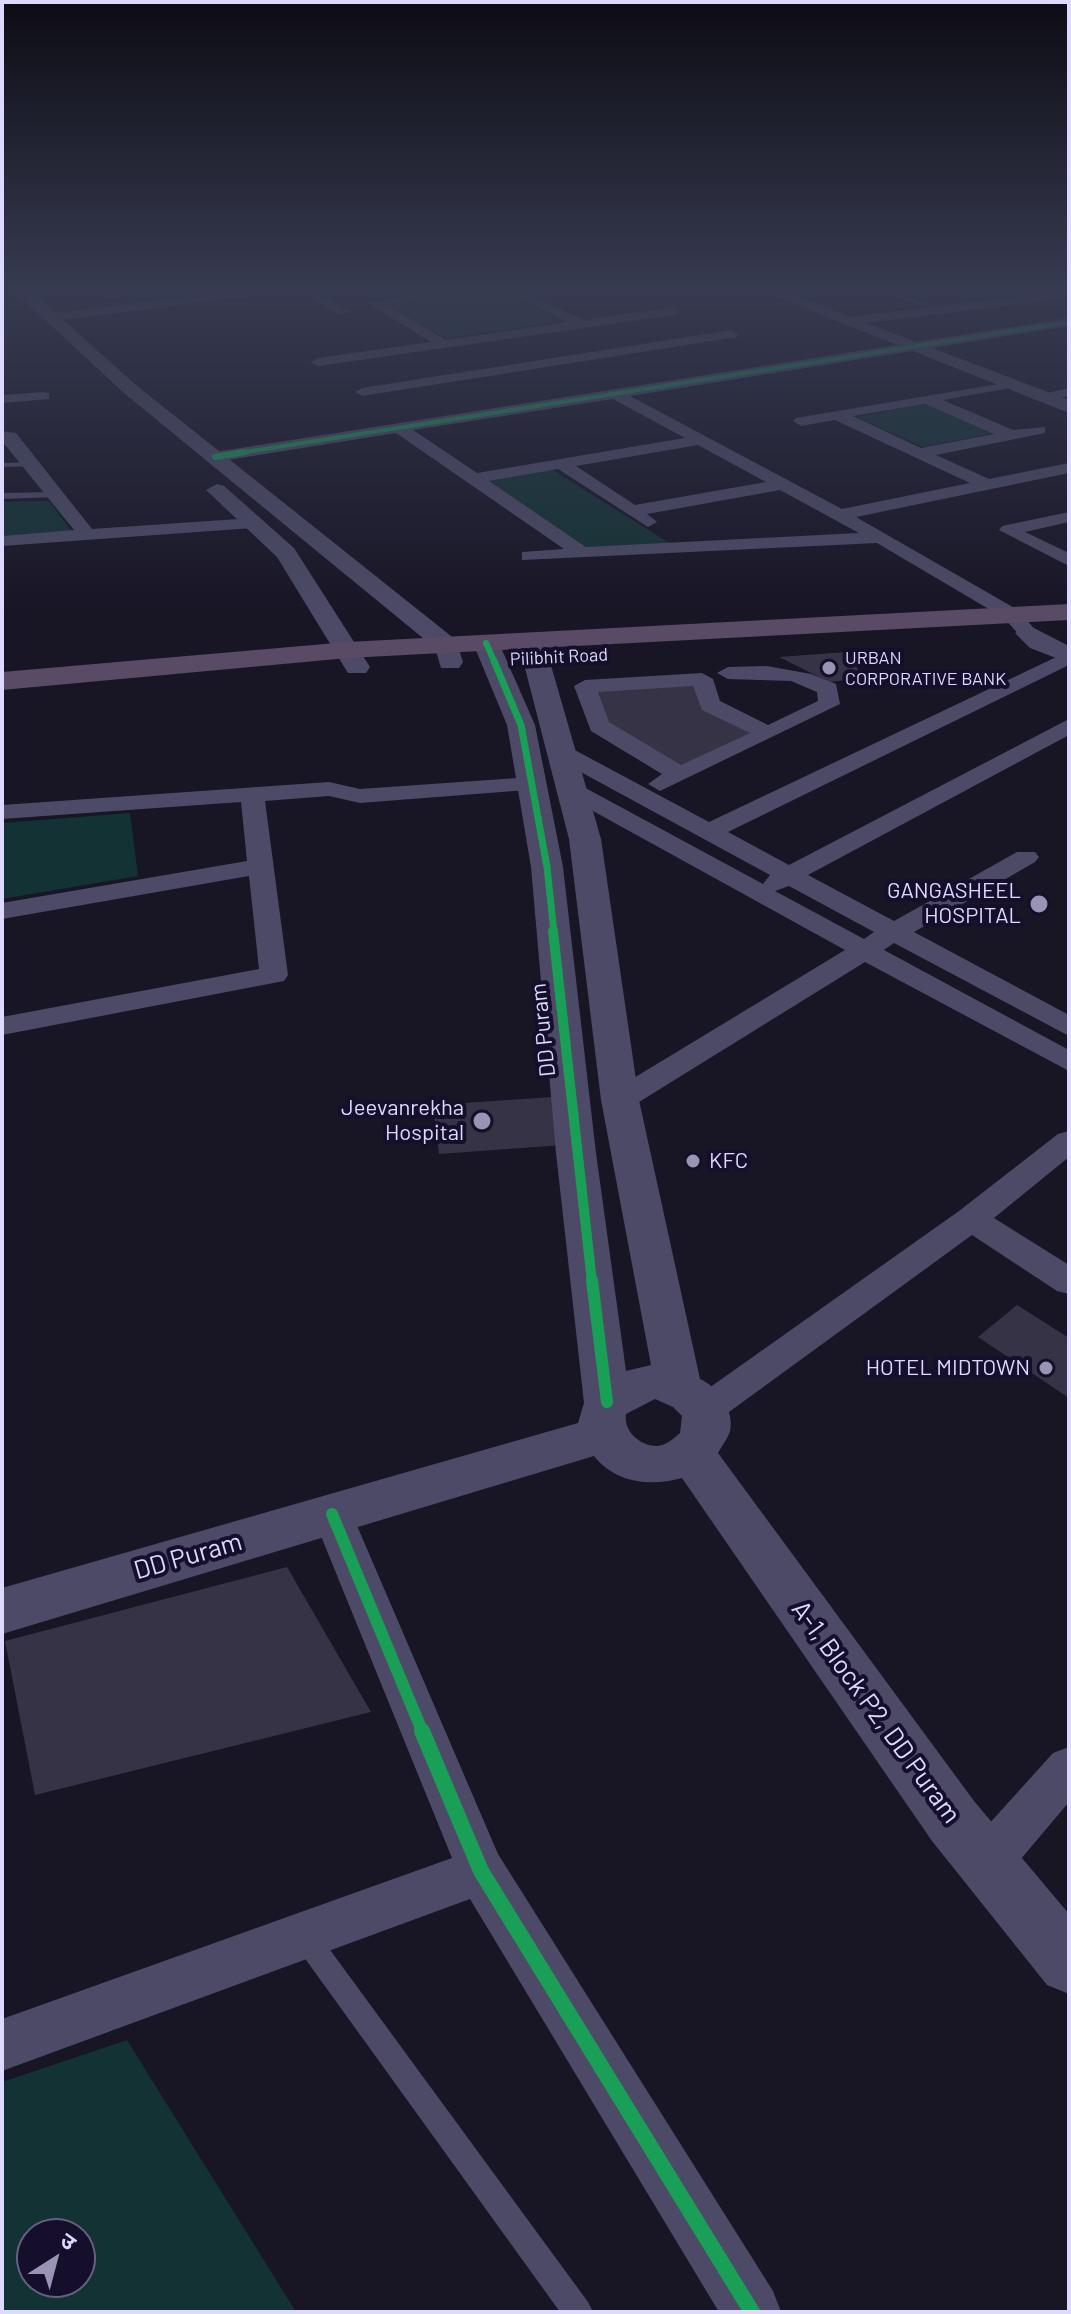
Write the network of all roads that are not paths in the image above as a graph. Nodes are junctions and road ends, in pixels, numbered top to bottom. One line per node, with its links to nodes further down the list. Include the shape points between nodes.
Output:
1 (117, 400): 14 (street)
2 (144, 400): 17 (street)
3 (371, 400): 10 (street)
4 (571, 400): 10 (street)
5 (627, 400): 15 (street)
6 (921, 400): 8 (street)
7 (929, 400): 12 (street)
8 (837, 415): 9 (street); 16 (street)
9 (801, 421)
10 (405, 427): 17 (street); 22 (street)
11 (1039, 430): 12 (street)
12 (1010, 435): 16 (street)
13 (2, 436): 18 (street, via 10,436)
14 (162, 440)
15 (700, 440): 19 (street); 24 (street)
16 (919, 453): 25 (street)
17 (215, 457): 44 (street)
18 (33, 464): 20 (lane); 26 (street)
19 (561, 464): 22 (street); 28 (street)
20 (2, 465)
21 (1069, 468): 25 (street)
22 (474, 479): 36 (street)
23 (207, 482): 31 (street)
24 (783, 484): 28 (street); 29 (street)
25 (988, 485): 29 (street)
26 (56, 494): 27 (lane); 32 (street)
27 (2, 496)
28 (633, 511): 35 (street)
29 (840, 515): 33 (street)
30 (1069, 517): 38 (street, via 1008,530)
31 (253, 523): 32 (street); 46 (street, via 286,553)
32 (88, 536): 34 (street)
33 (880, 537): 35 (street); 40 (street)
34 (2, 541)
35 (688, 548): 36 (street)
36 (584, 554): 37 (street)
37 (529, 556)
38 (1065, 556)
39 (1069, 612): 40 (highway)
40 (1020, 624): 41 (highway, Pilibhit Road); 42 (highway, Pilibhit Road); 45 (street, via 1039,643)
41 (1069, 632)
42 (533, 650): 43 (highway, Pilibhit Road); 52 (street)
43 (490, 652): 44 (highway, Pilibhit Road); 54 (street, DD Puram, via 521,725)
44 (449, 653): 46 (highway, Pilibhit Road)
45 (1069, 656): 59 (street)
46 (352, 659): 48 (highway); 49 (highway, Pilibhit Road)
47 (728, 673): 51 (street, via 778,672 810,678 828,689 829,704)
48 (2, 681)
49 (2, 695)
50 (1069, 726): 62 (street)
51 (767, 733): 53 (street); 53 (street, via 710,705 702,679 585,686 599,726)
52 (563, 753): 55 (street); 57 (street)
53 (679, 774): 57 (street)
54 (532, 784): 56 (street, via 360,796 329,789); 75 (street, DD Puram, via 547,867)
55 (572, 790): 63 (street); 70 (street, via 585,839)
56 (252, 795): 58 (street); 61 (street)
57 (640, 795): 59 (street)
58 (2, 812)
59 (709, 832): 62 (street)
60 (1026, 857): 65 (street)
61 (262, 866): 64 (street); 67 (street, via 274,975)
62 (789, 876): 63 (street); 65 (street)
63 (758, 892): 66 (street)
64 (2, 911)
65 (894, 932): 66 (street); 68 (street)
66 (866, 950): 69 (street); 70 (street)
67 (2, 1026)
68 (1069, 1027)
69 (1069, 1062)
70 (620, 1100): 74 (street)
71 (1069, 1141): 72 (street)
72 (971, 1219): 73 (street); 74 (street)
73 (1069, 1282)
74 (692, 1417): 75 (street, via 658,1381 620,1390); 75 (street, via 674,1463 653,1464 615,1449); 79 (street, A-1, Block P2, DD Puram, via 953,1821)
75 (606, 1418): 76 (street, DD Puram)
76 (332, 1514): 77 (street, DD Puram); 80 (street)
77 (2, 1611)
78 (1069, 1768): 79 (street)
79 (987, 1862): 82 (street, A-1, Block P2, DD Puram)
80 (481, 1871): 81 (street); 85 (street)
81 (304, 1936): 83 (street); 84 (lane)
82 (1069, 1963)
83 (2, 2045)
84 (578, 2312)
85 (752, 2312)

